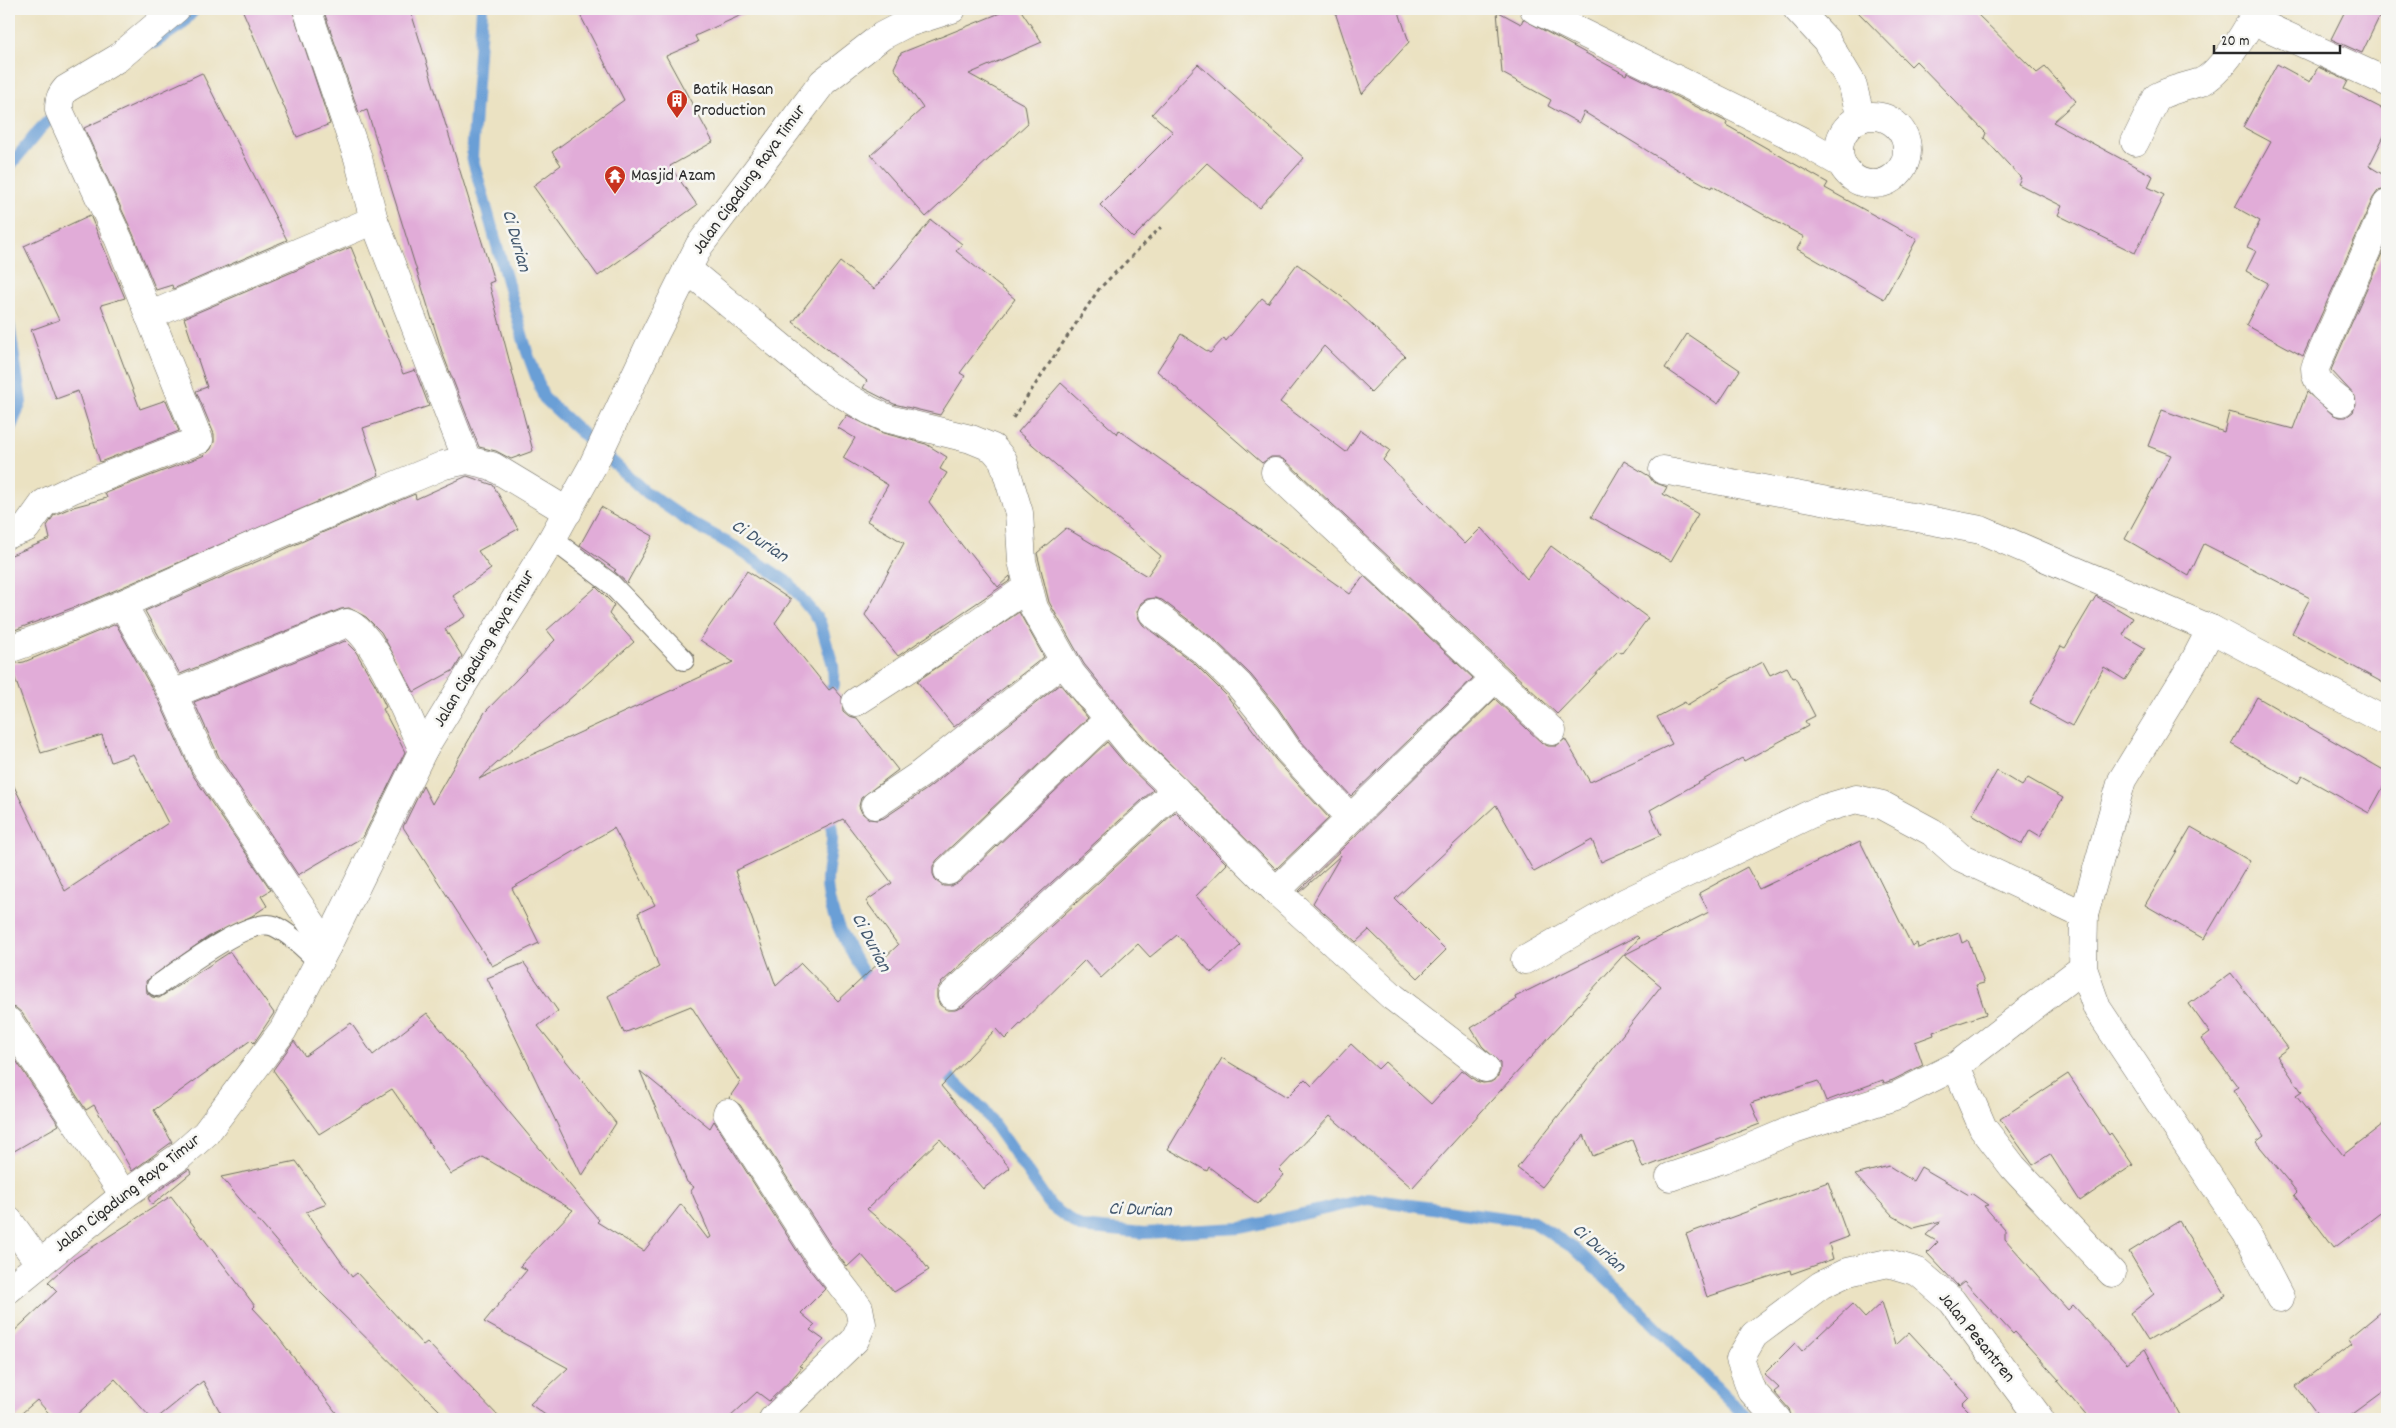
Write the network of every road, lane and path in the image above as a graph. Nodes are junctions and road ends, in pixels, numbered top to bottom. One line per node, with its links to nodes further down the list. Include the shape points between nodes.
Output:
1 (176, 9): 15 (street, via 118,58 66,89 59,102 59,110 119,240)
2 (308, 9): 12 (street, via 358,158)
3 (952, 9): 14 (street, Jalan Cigadung Raya Timur, via 905,24 882,36 823,82 699,246)
4 (1534, 9): 10 (street, via 1802,141)
5 (1797, 9): 8 (street, via 1826,40 1852,83)
6 (2254, 15): 7 (street); 9 (street, via 2212,75 2157,97)
7 (2387, 82)
8 (1861, 118): 10 (street, via 1842,136 1839,149); 10 (street, via 1874,116 1896,125 1905,136 1908,150 1905,163 1886,182 1873,184 1849,174)
9 (2135, 142)
10 (1842, 164)
11 (2387, 204): 16 (street, via 2316,368 2315,376 2321,386)
12 (374, 220): 15 (street); 18 (street)
13 (1162, 227): 17 (path, via 1099,289)
14 (687, 269): 17 (street, via 845,397 888,419 971,439); 21 (street, Jalan Cigadung Raya Timur)
15 (149, 316): 22 (street, via 199,440 44,503 26,528)
16 (2341, 402)
17 (993, 448): 24 (street, via 1003,460 1019,513 1022,561)
18 (467, 460): 21 (street, via 492,466); 25 (street, via 436,468)
19 (1663, 470): 27 (street, via 1981,530)
20 (1275, 472): 31 (street)
21 (568, 512): 23 (street, Jalan Cigadung Raya Timur)
22 (9, 534)
23 (552, 539): 29 (lane, via 610,583); 37 (street, Jalan Cigadung Raya Timur)
24 (1028, 587): 30 (street, via 1034,608); 33 (street)
25 (123, 605): 28 (street); 32 (street)
26 (1153, 613): 40 (street, via 1204,651 1239,685 1287,749)
27 (2212, 629): 35 (street); 43 (street, via 2122,780)
28 (9, 649)
29 (684, 660)
30 (1064, 662): 34 (street); 39 (street, via 918,776)
31 (1495, 678): 36 (street); 40 (street)
32 (172, 694): 37 (street, via 346,623 353,625 372,644); 44 (street, via 205,765)
33 (856, 702)
34 (1108, 720): 38 (street); 41 (street)
35 (2387, 722)
36 (1552, 731)
37 (423, 750): 44 (street, Jalan Cigadung Raya Timur)
38 (1176, 790): 42 (street); 48 (street)
39 (875, 805)
40 (1349, 817): 42 (street)
41 (948, 871)
42 (1276, 891): 51 (street, via 1393,997)
43 (2084, 915): 45 (street, via 1960,857 1932,832 1882,805 1856,799 1819,810 1626,902); 46 (street)
44 (323, 954): 47 (lane, via 272,925 255,925); 54 (street, Jalan Cigadung Raya Timur, via 283,1030 206,1133 179,1157)
45 (1525, 960)
46 (2083, 968): 50 (street); 59 (street, via 2097,1008 2247,1234)
47 (157, 986)
48 (952, 995)
49 (9, 1022): 54 (street)
50 (1956, 1066): 53 (street, via 1898,1095 1794,1129); 57 (street, via 1982,1128 2013,1167)
51 (1485, 1068)
52 (727, 1113): 60 (street, via 819,1256 859,1308 862,1324 855,1340)
53 (1670, 1177)
54 (124, 1195): 56 (street, Jalan Cigadung Raya Timur)
55 (9, 1221): 56 (street)
56 (40, 1264): 58 (street, Jalan Cigadung Raya Timur)
57 (2112, 1273)
58 (9, 1290)
59 (2280, 1298)
60 (773, 1419)
61 (1777, 1419): 62 (street, Jalan Pesantren, via 1751,1390 1740,1359 1754,1335 1821,1285 1848,1272 1888,1263 1918,1272 1952,1301)
62 (2040, 1419)

